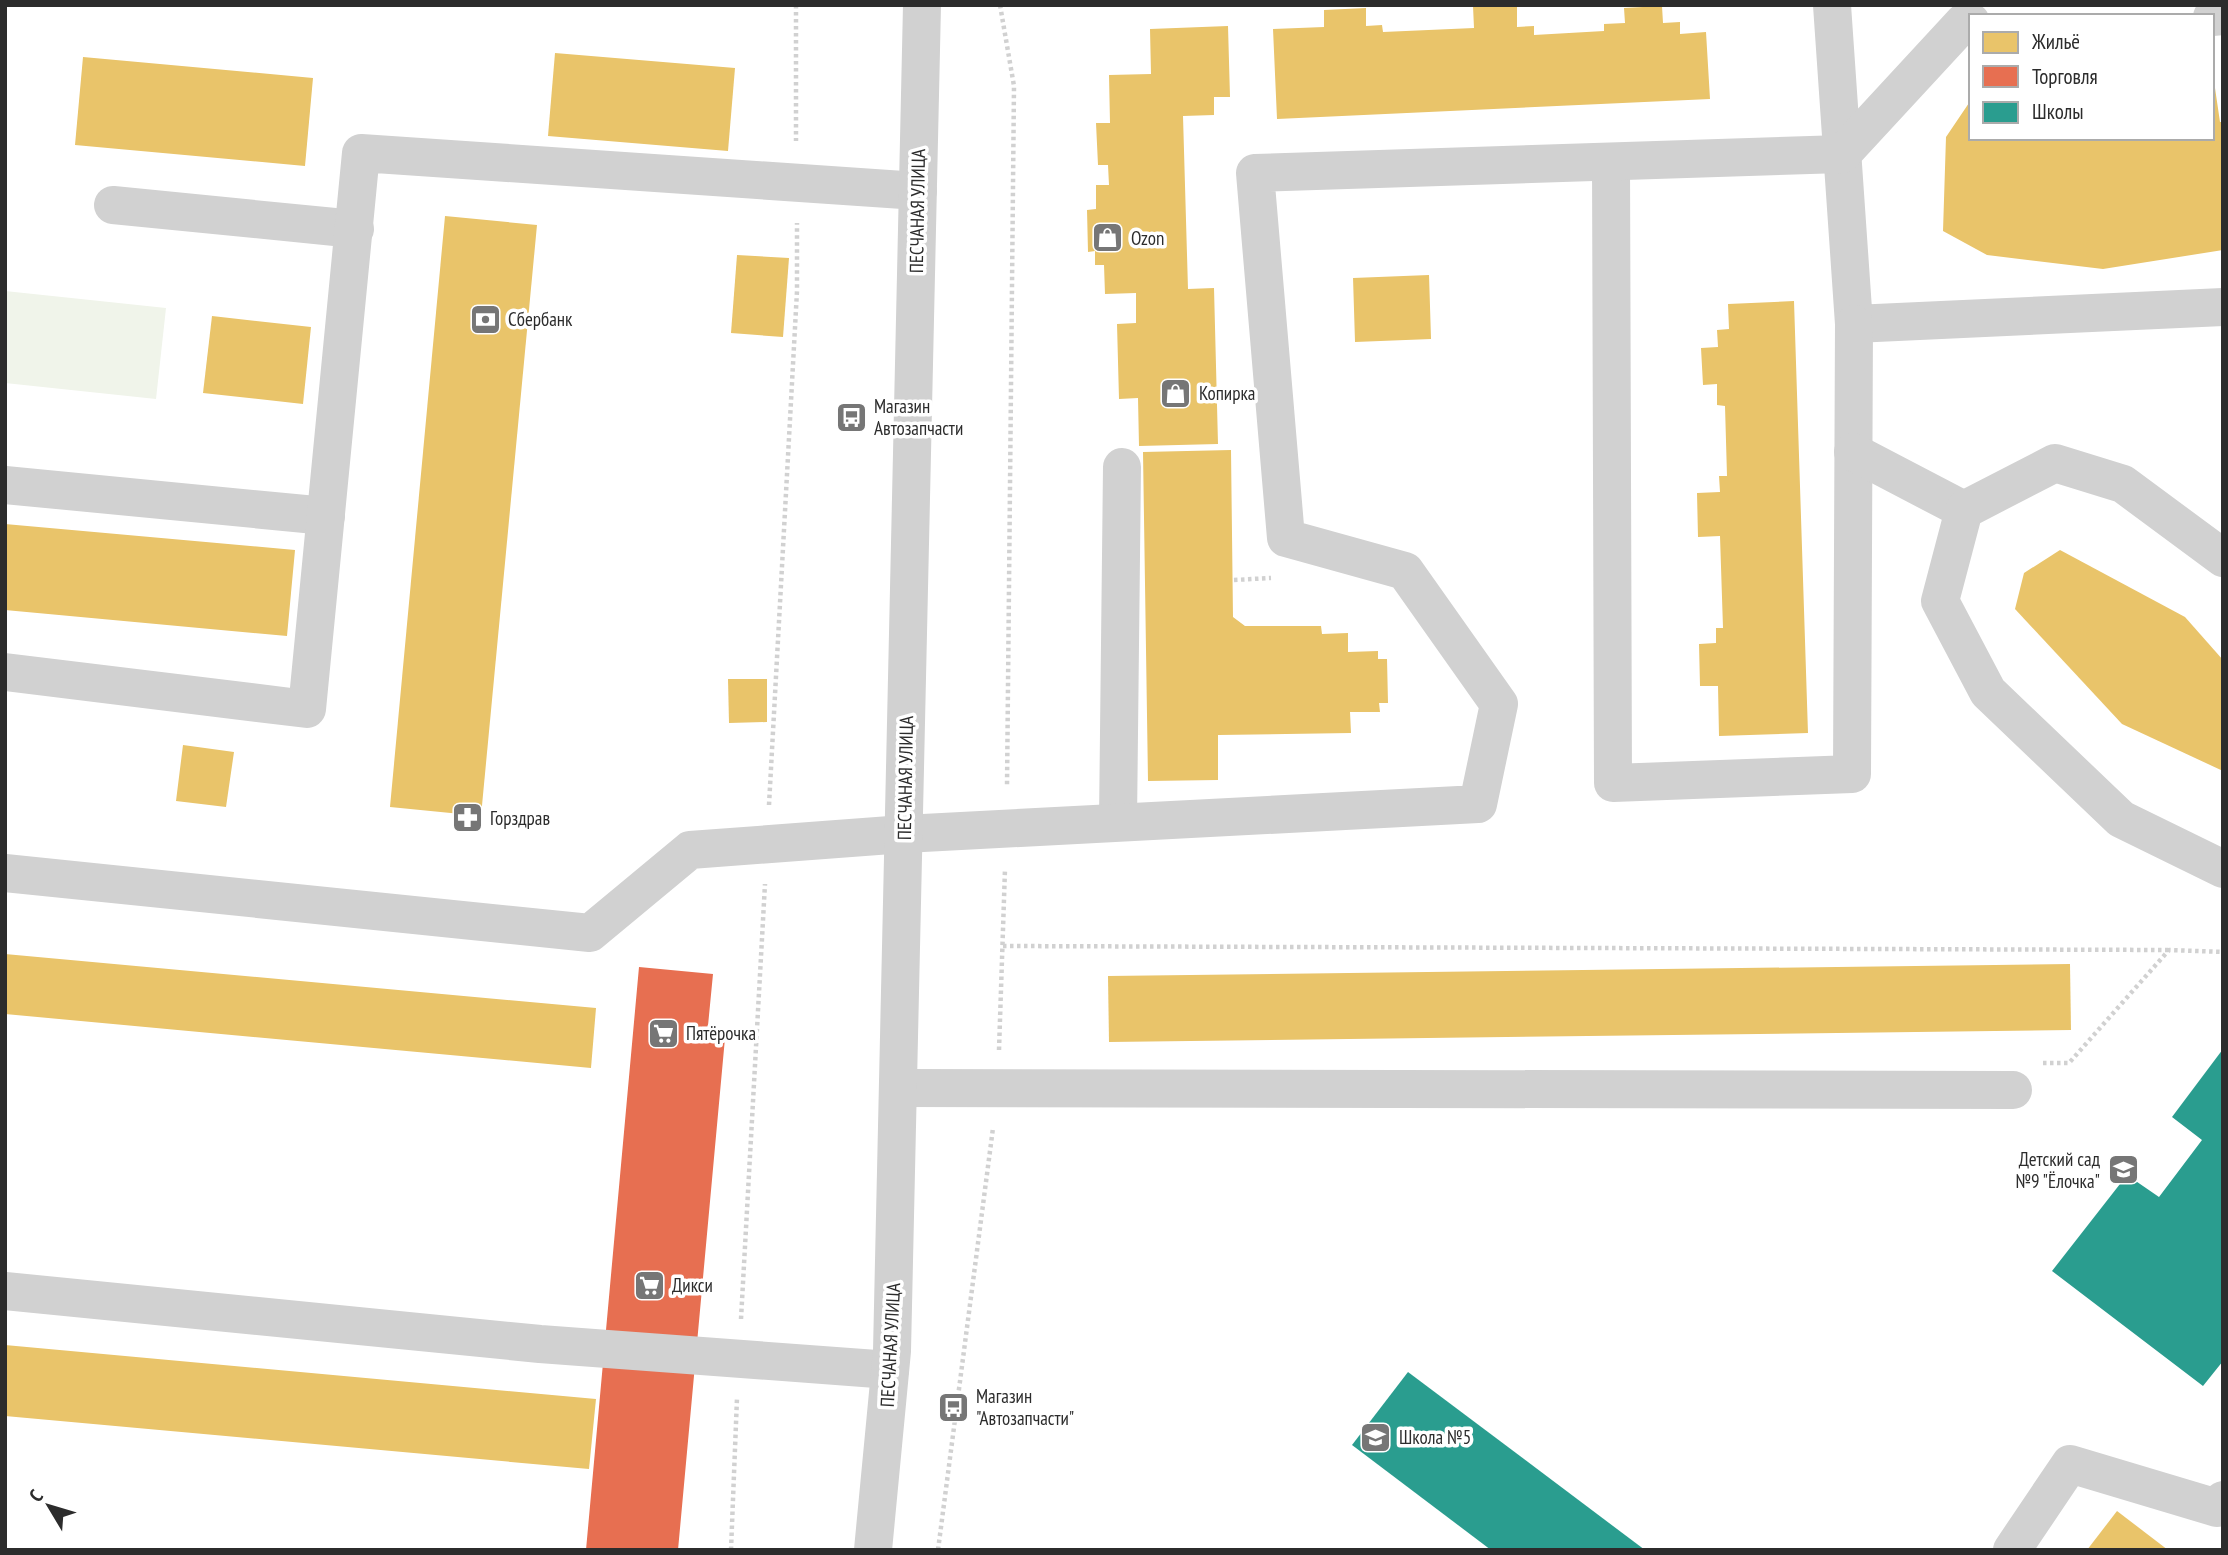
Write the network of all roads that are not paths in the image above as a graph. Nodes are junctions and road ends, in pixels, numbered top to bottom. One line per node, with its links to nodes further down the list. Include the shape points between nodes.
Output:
1 (922, 5): 6 (street, ПЕСЧАНАЯ УЛИЦА)
2 (1832, 5): 4 (street)
3 (1969, 22): 4 (street, via 1964,22)
4 (1842, 154): 5 (street); 10 (street)
5 (1611, 162): 11 (street, via 1613,783 1852,774); 18 (street, via 1255,173 1286,538 1405,571 1499,704 1478,804)
6 (918, 191): 8 (street, via 361,153); 19 (street, ПЕСЧАНАЯ УЛИЦА)
7 (113, 205): 8 (street)
8 (355, 229): 15 (street)
9 (2223, 307): 10 (street)
10 (1854, 324): 11 (street)
11 (1853, 452): 14 (street)
12 (1122, 467): 18 (street)
13 (5, 485): 15 (street)
14 (1964, 510): 16 (street, via 2055,463 2123,484); 20 (street, via 1940,601 1988,692 2121,819)
15 (326, 516): 17 (street, via 307,709)
16 (2223, 558)
17 (5, 672)
18 (1118, 822): 19 (street)
19 (904, 834): 21 (street, via 690,850 590,933); 22 (street, ПЕСЧАНАЯ УЛИЦА)
20 (2223, 869)
21 (5, 873)
22 (898, 1088): 23 (street); 25 (street, ПЕСЧАНАЯ УЛИЦА)
23 (2013, 1090)
24 (5, 1291): 25 (street, via 540,1344)
25 (890, 1370): 27 (street, ПЕСЧАНАЯ УЛИЦА)
26 (2223, 1500): 28 (street, via 2217,1508 2070,1464)
27 (873, 1550)
28 (2012, 1550)

